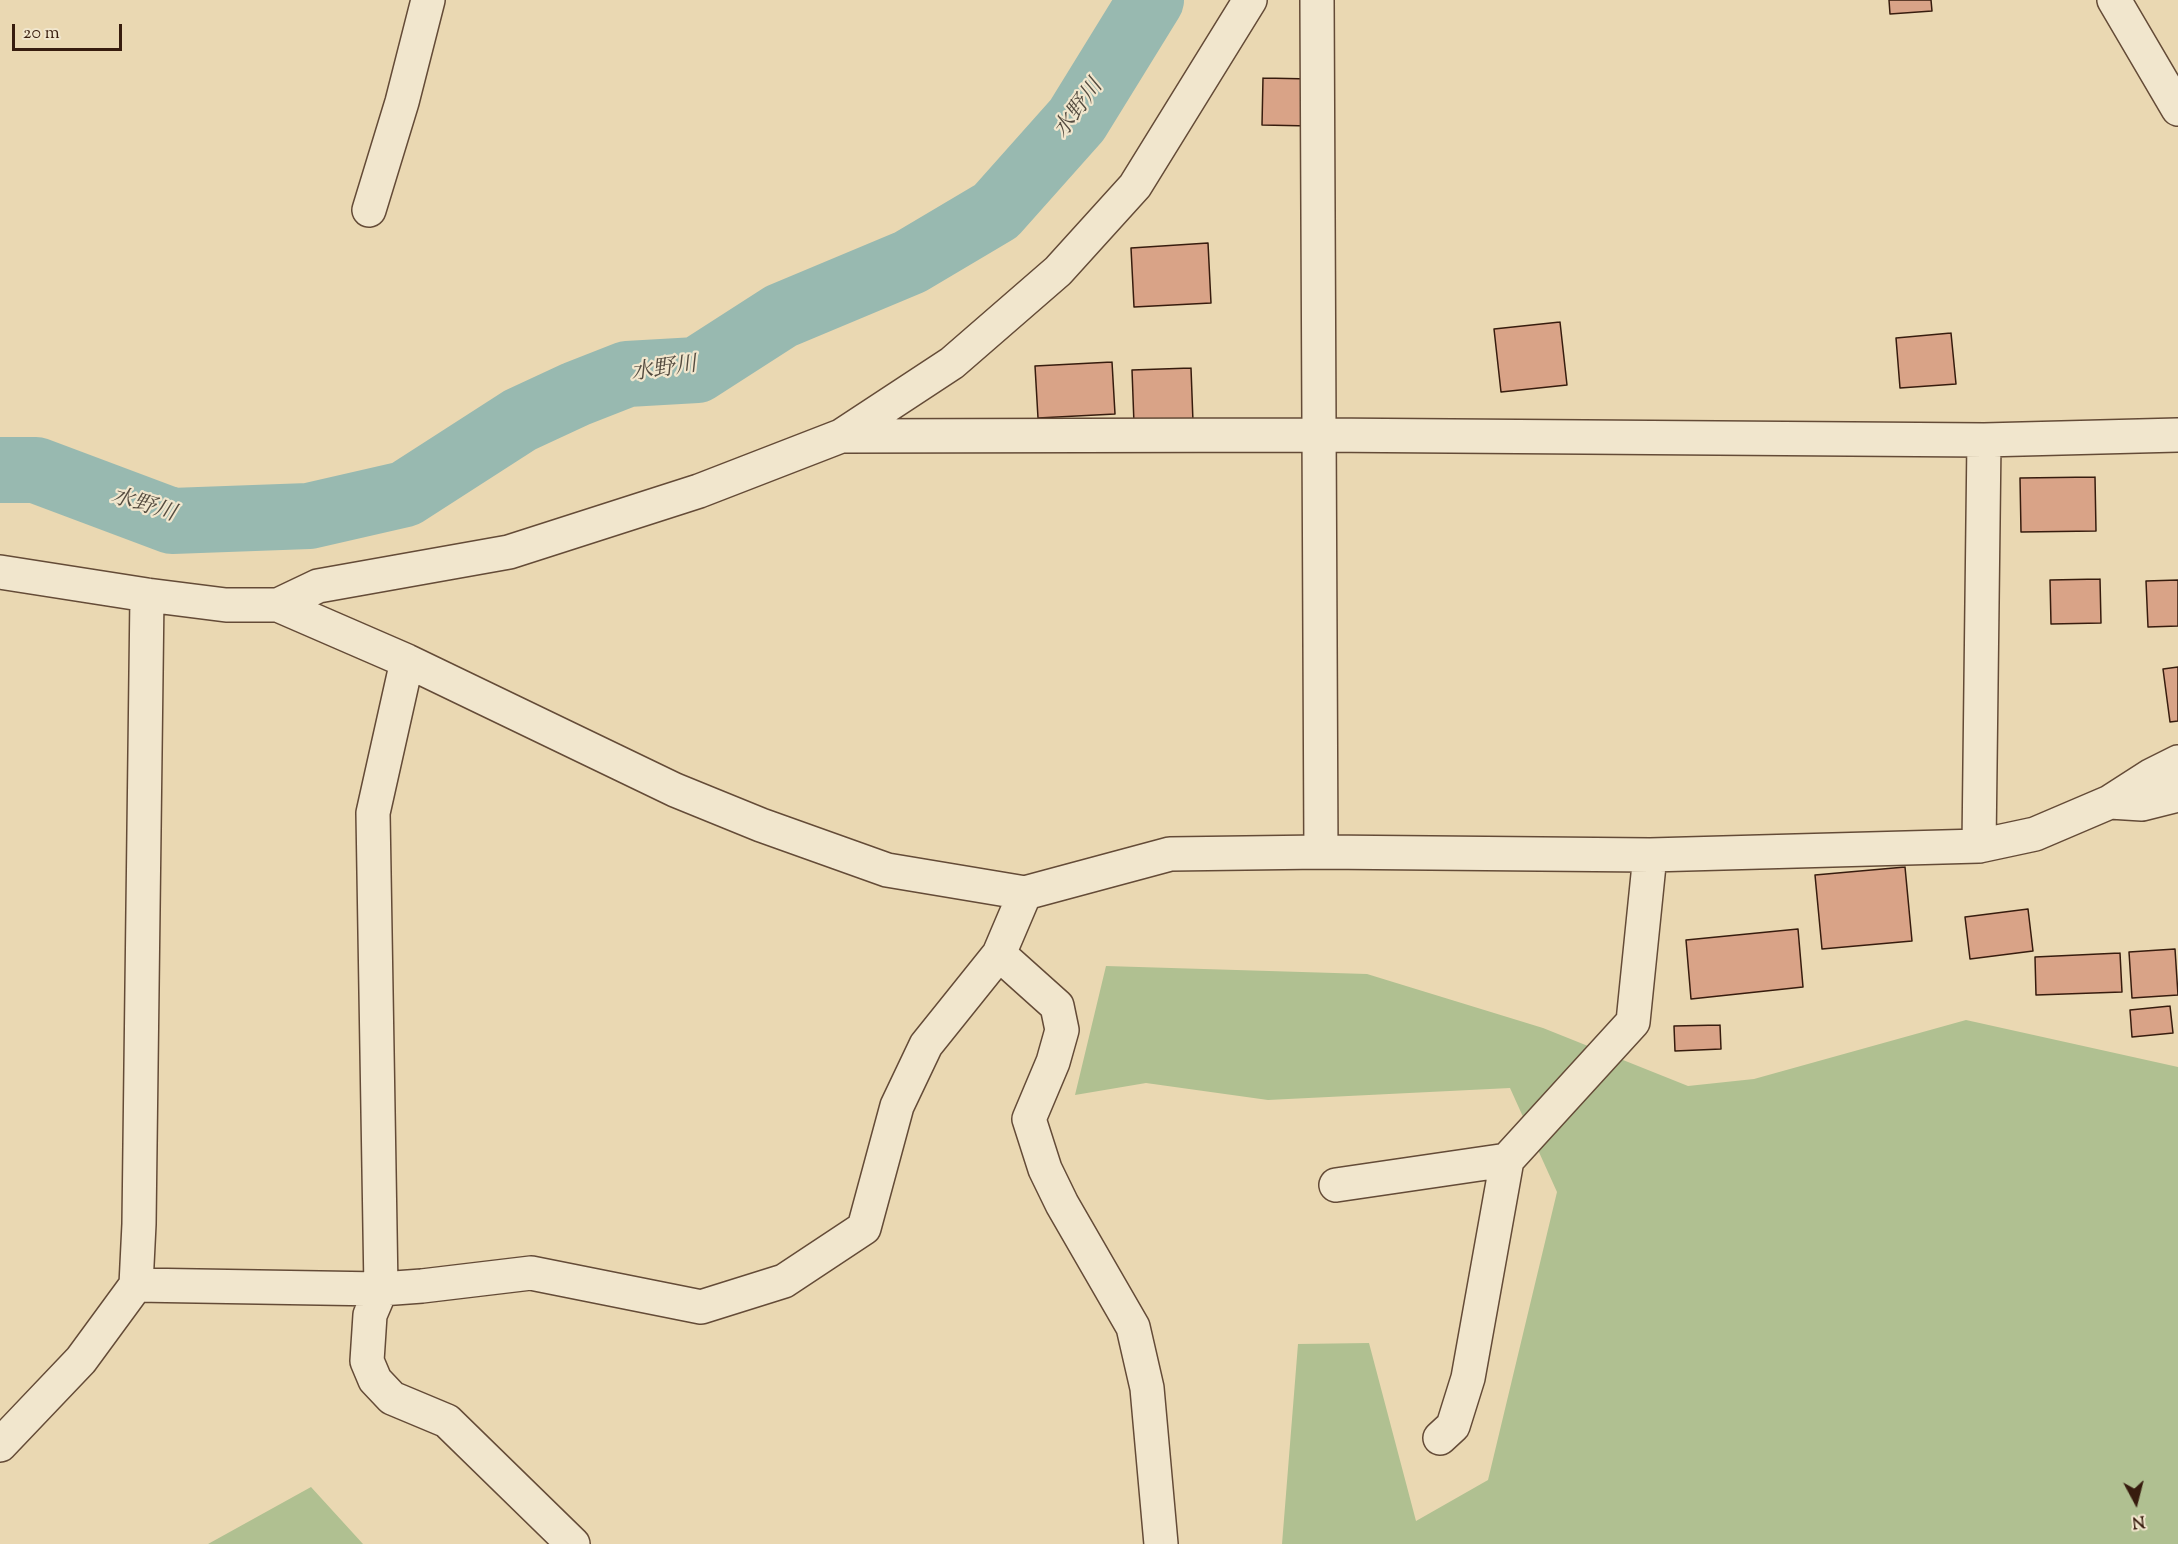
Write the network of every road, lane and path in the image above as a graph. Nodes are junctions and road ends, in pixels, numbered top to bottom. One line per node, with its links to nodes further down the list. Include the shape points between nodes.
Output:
1 (429, 0): 6 (street)
2 (1250, 0): 9 (street, via 1135,186 1059,271 952,363)
3 (1317, 0): 7 (street)
4 (2115, 0): 5 (street)
5 (2178, 109)
6 (369, 210)
7 (1318, 435): 9 (street); 10 (street); 19 (street)
8 (2178, 435): 10 (street)
9 (841, 436): 13 (street, via 699,491 508,552 318,586)
10 (1984, 440): 18 (street)
11 (0, 572): 12 (street)
12 (147, 595): 13 (street, via 226,605); 25 (street)
13 (278, 605): 14 (street)
14 (406, 661): 21 (street, via 675,790 761,825 887,870); 26 (street, via 373,813)
15 (2178, 762): 17 (street)
16 (2178, 795): 17 (street, via 2142,804)
17 (2110, 802): 18 (street, via 2035,834)
18 (1979, 846): 20 (street)
19 (1321, 852): 20 (street); 21 (street, via 1170,854)
20 (1650, 855): 23 (street, via 1633,1022)
21 (1026, 893): 22 (street)
22 (999, 954): 26 (street, via 926,1045 897,1106 864,1228 784,1281 701,1307 531,1273); 30 (street, via 1057,1006 1062,1030 1029,1119 1045,1169 1062,1204 1133,1327 1147,1388)
23 (1507, 1160): 24 (street); 27 (street, via 1468,1378 1453,1426)
24 (1336, 1185)
25 (136, 1285): 26 (street); 28 (street, via 81,1360)
26 (381, 1289): 29 (street, via 370,1315 367,1361 375,1380 392,1398 447,1421)
27 (1440, 1438)
28 (0, 1445)
29 (573, 1544)
30 (1161, 1544)

